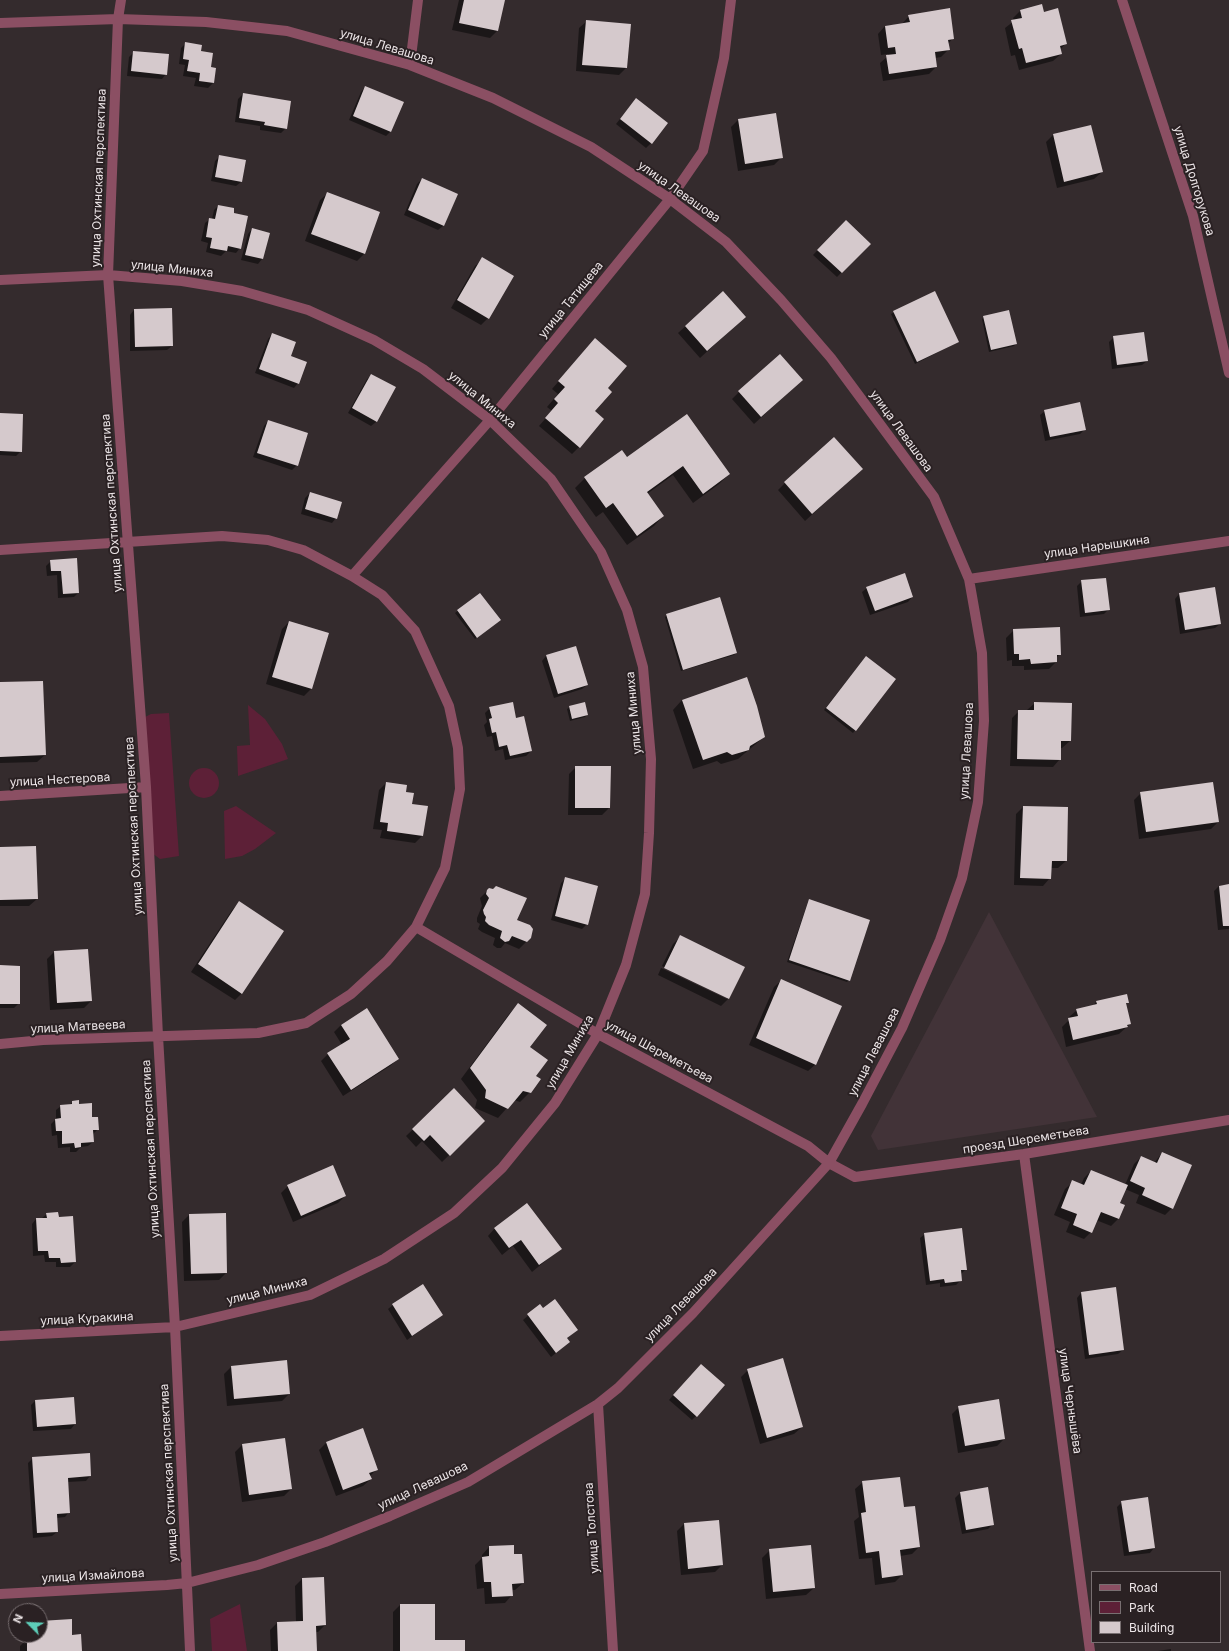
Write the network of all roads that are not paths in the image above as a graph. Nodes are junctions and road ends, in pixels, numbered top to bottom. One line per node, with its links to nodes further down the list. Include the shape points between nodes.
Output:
1 (121, 0): 5 (street, улица Охтинская перспектива)
2 (418, 0): 7 (street)
3 (731, 0): 8 (street, улица Татищева, via 724,58 703,151)
4 (1122, 0): 11 (street, улица Долгорукова, via 1193,216)
5 (118, 19): 6 (street, улица Левашова); 7 (street, улица Левашова, via 206,22 287,31); 9 (street, улица Охтинская перспектива)
6 (0, 23)
7 (410, 65): 8 (street, улица Левашова, via 493,98 591,147)
8 (670, 199): 12 (street, улица Татищева); 17 (street, улица Левашова, via 726,242 832,358 934,498)
9 (108, 275): 10 (street, улица Миниха); 12 (street, улица Миниха, via 182,281 242,291 308,310 374,340 423,369); 14 (street, улица Охтинская перспектива)
10 (0, 280)
11 (1229, 372)
12 (490, 420): 16 (street, улица Татищева); 21 (street, улица Миниха, via 551,479 601,552 627,610 643,667 651,759 645,894 626,965)
13 (1229, 541): 17 (street, улица Нарышкина)
14 (128, 542): 15 (street, улица Матвеева); 16 (street, улица Матвеева, via 222,536 268,540 303,550); 18 (street, улица Охтинская перспектива)
15 (0, 550)
16 (352, 576): 20 (street, улица Матвеева, via 382,595 415,631 449,706 458,748 460,788 445,868)
17 (969, 579): 26 (street, улица Левашова, via 982,653 984,721 978,802 962,878 940,940 902,1028)
18 (146, 787): 19 (street, улица Нестерова); 22 (street, улица Охтинская перспектива)
19 (0, 796)
20 (416, 927): 21 (street, улица Шереметьева); 22 (street, улица Матвеева, via 387,961 351,994 306,1023 258,1033)
21 (598, 1034): 26 (street, улица Шереметьева, via 808,1146); 27 (street, улица Миниха, via 555,1103 502,1168 454,1213 384,1259 310,1295)
22 (158, 1036): 23 (street, улица Матвеева); 27 (street, улица Охтинская перспектива)
23 (0, 1044)
24 (1229, 1120): 25 (street, проезд Шереметьева)
25 (1024, 1154): 26 (street, проезд Шереметьева, via 855,1177); 34 (street, улица Чернышёва)
26 (829, 1163): 29 (street, улица Левашова, via 693,1313 618,1388)
27 (175, 1327): 28 (street, улица Куракина); 30 (street, улица Охтинская перспектива)
28 (0, 1336)
29 (598, 1404): 30 (street, улица Левашова, via 468,1482 325,1542); 33 (street, улица Толстова)
30 (188, 1583): 31 (street, улица Измайлова); 32 (street, улица Охтинская перспектива)
31 (0, 1594)
32 (190, 1651)
33 (613, 1651)
34 (1090, 1651)

